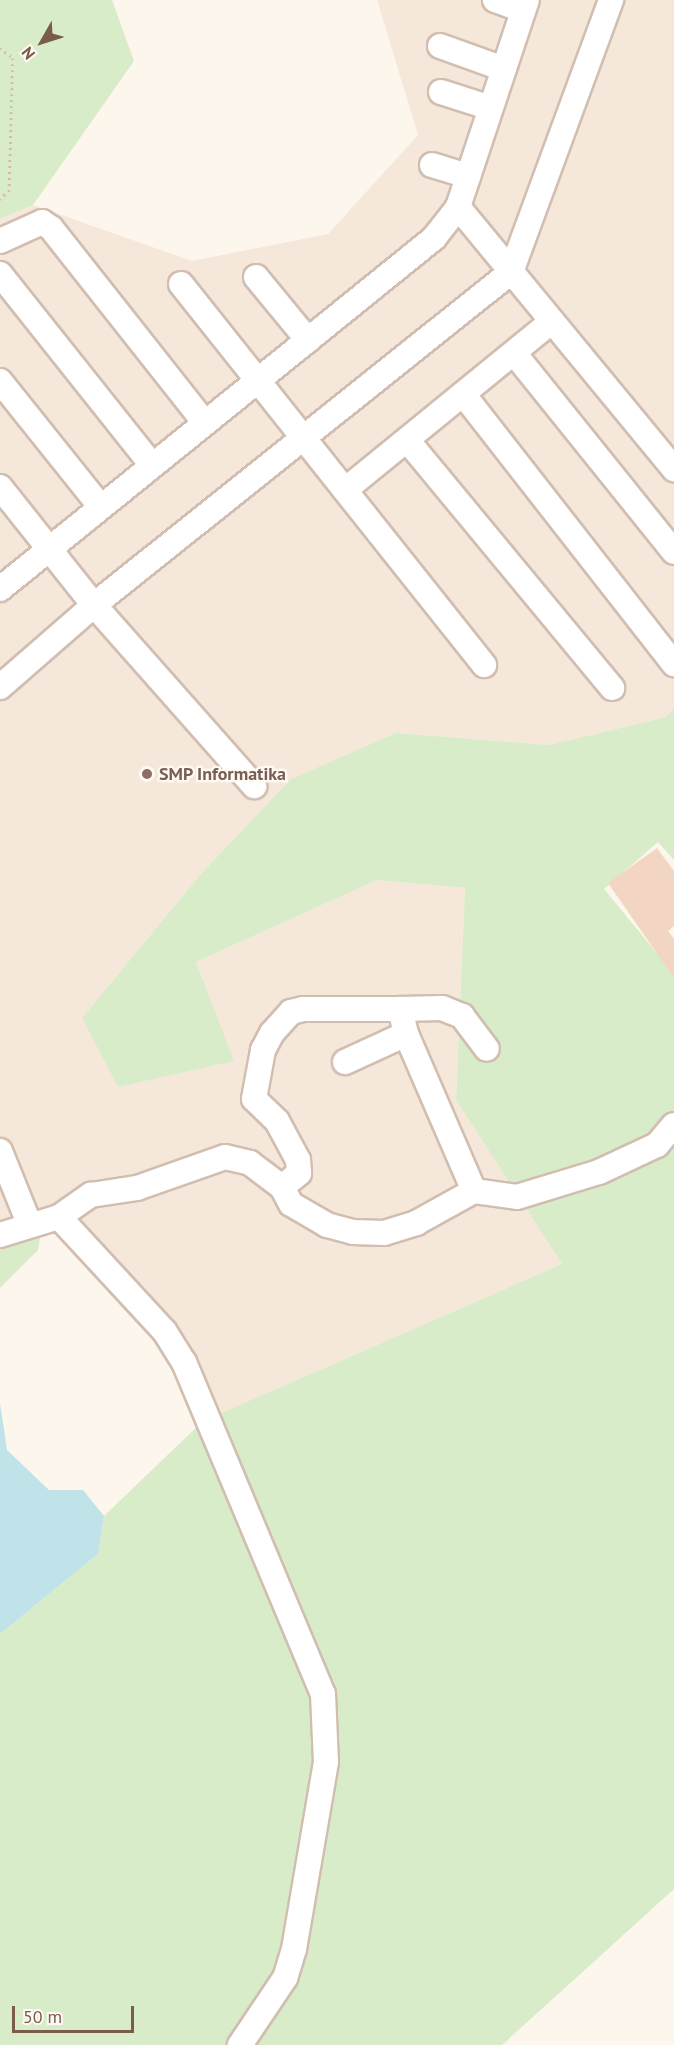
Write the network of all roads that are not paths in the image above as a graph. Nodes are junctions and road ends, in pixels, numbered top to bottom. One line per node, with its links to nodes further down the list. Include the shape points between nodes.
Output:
1 (495, 0): 3 (street)
2 (611, 0): 12 (street)
3 (525, 5): 5 (street)
4 (440, 45): 5 (street)
5 (504, 69): 7 (street)
6 (441, 92): 7 (street)
7 (491, 108): 9 (street)
8 (432, 165): 9 (street)
9 (468, 176): 10 (street)
10 (458, 207): 12 (street); 17 (street, via 434,238)
11 (0, 241): 22 (street, via 42,222 51,228)
12 (511, 272): 16 (street); 23 (street)
13 (0, 274): 25 (street)
14 (256, 277): 17 (street)
15 (181, 285): 19 (street)
16 (552, 321): 18 (street); 26 (street)
17 (308, 340): 19 (street)
18 (514, 353): 21 (street); 31 (street)
19 (258, 380): 22 (street); 23 (street)
20 (0, 381): 29 (street)
21 (464, 394): 24 (street); 34 (street)
22 (205, 423): 25 (street)
23 (305, 438): 28 (street); 33 (street)
24 (407, 440): 28 (street); 37 (street)
25 (152, 465): 29 (street)
26 (674, 469)
27 (0, 487): 30 (street)
28 (345, 490): 35 (street)
29 (101, 507): 30 (street)
30 (50, 548): 32 (street); 33 (street)
31 (674, 552)
32 (0, 589)
33 (94, 605): 36 (street); 38 (street)
34 (674, 663)
35 (484, 665)
36 (0, 687)
37 (612, 688)
38 (254, 786)
39 (400, 1009): 40 (street); 41 (street, via 442,1008 462,1016); 45 (street, via 303,1009 291,1012 272,1033 262,1050 254,1100 277,1121 297,1160 299,1173)
40 (406, 1034): 42 (street); 46 (street)
41 (487, 1049)
42 (345, 1062)
43 (674, 1125): 46 (street, via 657,1145 599,1172 517,1197)
44 (0, 1151): 48 (street)
45 (282, 1187): 46 (street, via 291,1204 327,1224 353,1232 384,1233 416,1223); 47 (street, via 249,1163 225,1157 137,1188 91,1196)
46 (474, 1191)
47 (59, 1217): 48 (street); 50 (street, via 165,1332 184,1362 323,1694 326,1762 294,1949 285,1978)
48 (29, 1223): 49 (street)
49 (0, 1235)
50 (240, 2045)

